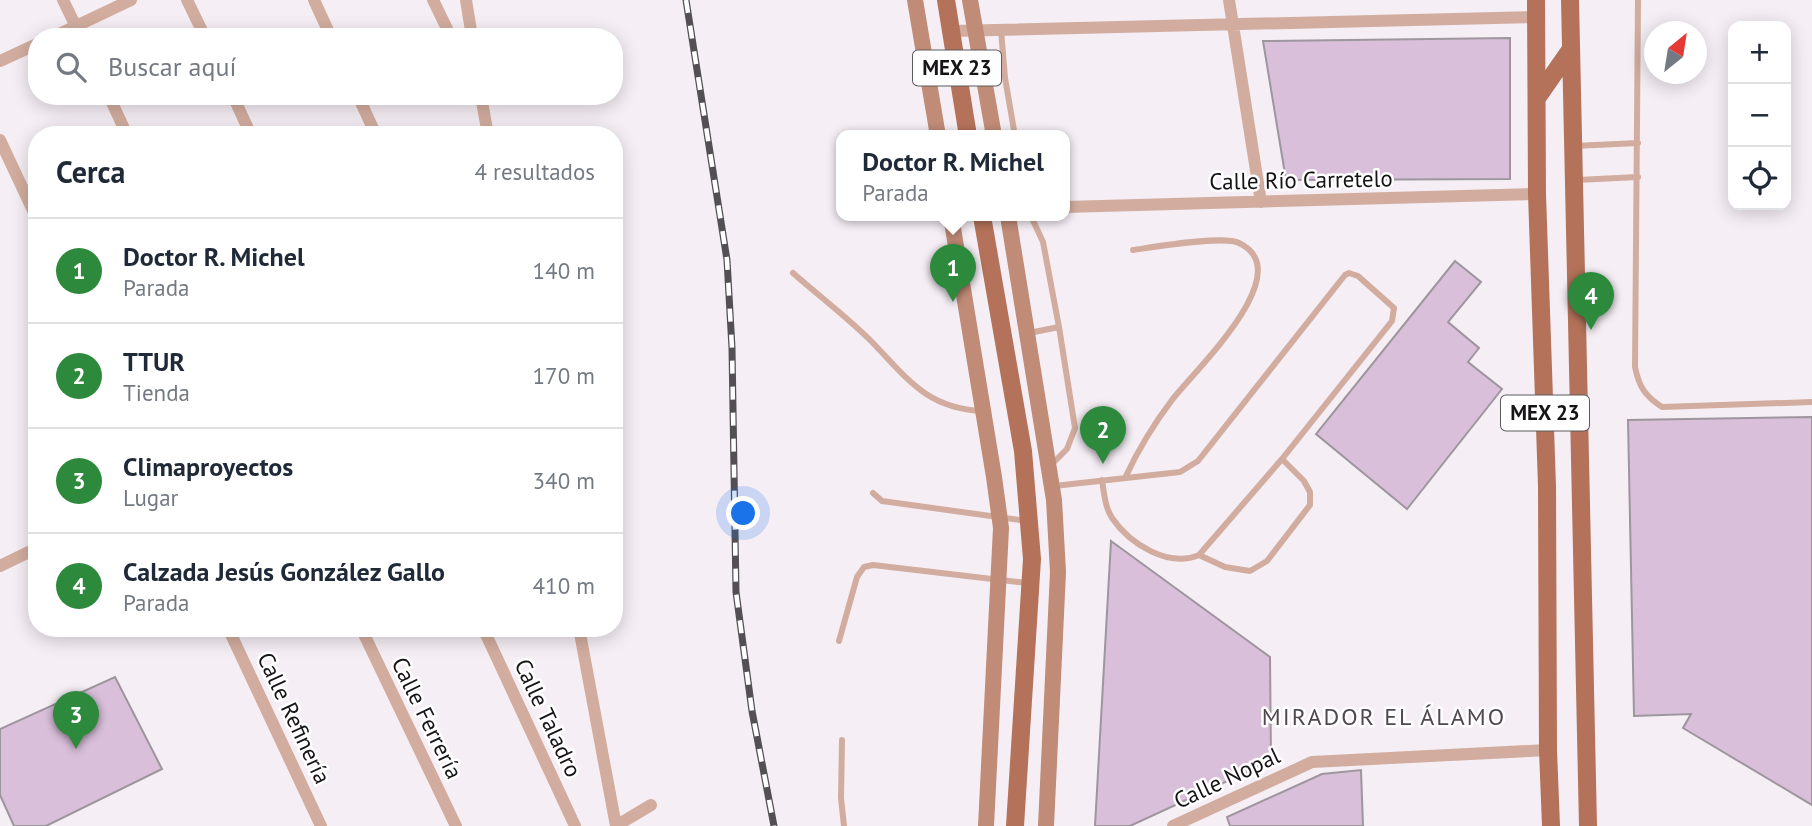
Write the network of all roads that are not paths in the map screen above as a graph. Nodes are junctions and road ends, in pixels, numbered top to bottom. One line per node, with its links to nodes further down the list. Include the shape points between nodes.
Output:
1 (63, 0): 15 (street)
2 (131, 0): 16 (street)
3 (187, 0): 17 (street)
4 (314, 0): 18 (street)
5 (433, 0): 19 (street)
6 (466, 0): 20 (street)
7 (915, 0): 36 (main road)
8 (946, 0): 23 (main road, MEX 23)
9 (970, 0): 21 (main road)
10 (1229, 0): 14 (street)
11 (1570, 0): 25 (main road, MEX 23)
12 (1638, 0): 41 (lane)
13 (1536, 8): 14 (street); 27 (main road, MEX 23)
14 (1233, 24): 22 (street); 47 (street)
15 (77, 28)
16 (83, 28)
17 (201, 28)
18 (327, 28)
19 (447, 28)
20 (471, 28)
21 (974, 30): 22 (street); 23 (street); 38 (main road)
22 (1001, 30): 39 (lane)
23 (951, 31): 37 (main road, MEX 23)
24 (28, 48): 26 (street)
25 (1571, 48): 27 (main road); 42 (main road, MEX 23)
26 (0, 61)
27 (1537, 98): 45 (main road, MEX 23)
28 (113, 105): 32 (street)
29 (237, 105): 33 (street)
30 (362, 105): 34 (street)
31 (482, 105): 35 (street)
32 (123, 126)
33 (247, 126)
34 (372, 126)
35 (486, 126)
36 (937, 130)
37 (967, 130)
38 (993, 130)
39 (1014, 130)
40 (0, 140): 46 (street)
41 (1638, 143): 42 (lane); 43 (lane)
42 (1573, 146): 44 (main road, MEX 23)
43 (1638, 177): 44 (lane); 57 (lane, via 1635,367 1647,397 1662,407)
44 (1574, 180): 90 (main road, MEX 23)
45 (1537, 194): 47 (street, Calle Río Carretelo); 78 (main road, MEX 23, via 1547,486)
46 (28, 200)
47 (1261, 202): 48 (street, Calle Río Carretelo)
48 (1070, 207)
49 (952, 221): 58 (main road)
50 (983, 221): 66 (main road, via 1023,451)
51 (1009, 221): 56 (main road)
52 (1033, 221): 55 (lane, via 1043,242)
53 (1133, 250): 61 (lane, via 1238,242 1251,251 1257,285 1243,315 1151,428)
54 (793, 273): 58 (lane, via 928,396 958,410)
55 (1059, 327): 56 (lane); 60 (lane, via 1074,428 1067,449)
56 (1027, 333): 60 (main road)
57 (1812, 402)
58 (983, 411): 65 (main road)
59 (1282, 459): 61 (lane, via 1394,317 1392,304 1354,274 1342,277 1198,461 1180,472); 68 (lane); 68 (lane, via 1304,481 1310,505 1267,561 1250,571 1225,567)
60 (1049, 466): 63 (main road)
61 (1125, 478): 62 (lane)
62 (1102, 480): 63 (lane); 68 (lane, via 1111,517 1136,541 1159,555 1179,560)
63 (1052, 486): 87 (main road, via 1058,572)
64 (873, 493): 65 (lane, via 882,501)
65 (1000, 518): 66 (lane); 70 (main road)
66 (1029, 522): 71 (main road)
67 (28, 552): 69 (street)
68 (1199, 555)
69 (0, 566)
70 (1000, 580): 71 (lane); 76 (lane, via 864,567 854,582); 85 (main road)
71 (1030, 583): 86 (main road)
72 (232, 637): 80 (street, Calle Refinería)
73 (365, 637): 81 (street, Calle Ferrería)
74 (487, 637): 82 (street, Calle Taladro)
75 (581, 637): 83 (street)
76 (839, 641)
77 (842, 740): 84 (lane)
78 (1548, 750): 88 (street, Calle Nopal, via 1312,762); 89 (main road, MEX 23)
79 (651, 805): 83 (street)
80 (321, 826)
81 (456, 826)
82 (575, 826)
83 (616, 826)
84 (844, 826)
85 (986, 826)
86 (1014, 826)
87 (1046, 826)
88 (1173, 826)
89 (1551, 826)
90 (1588, 826)

